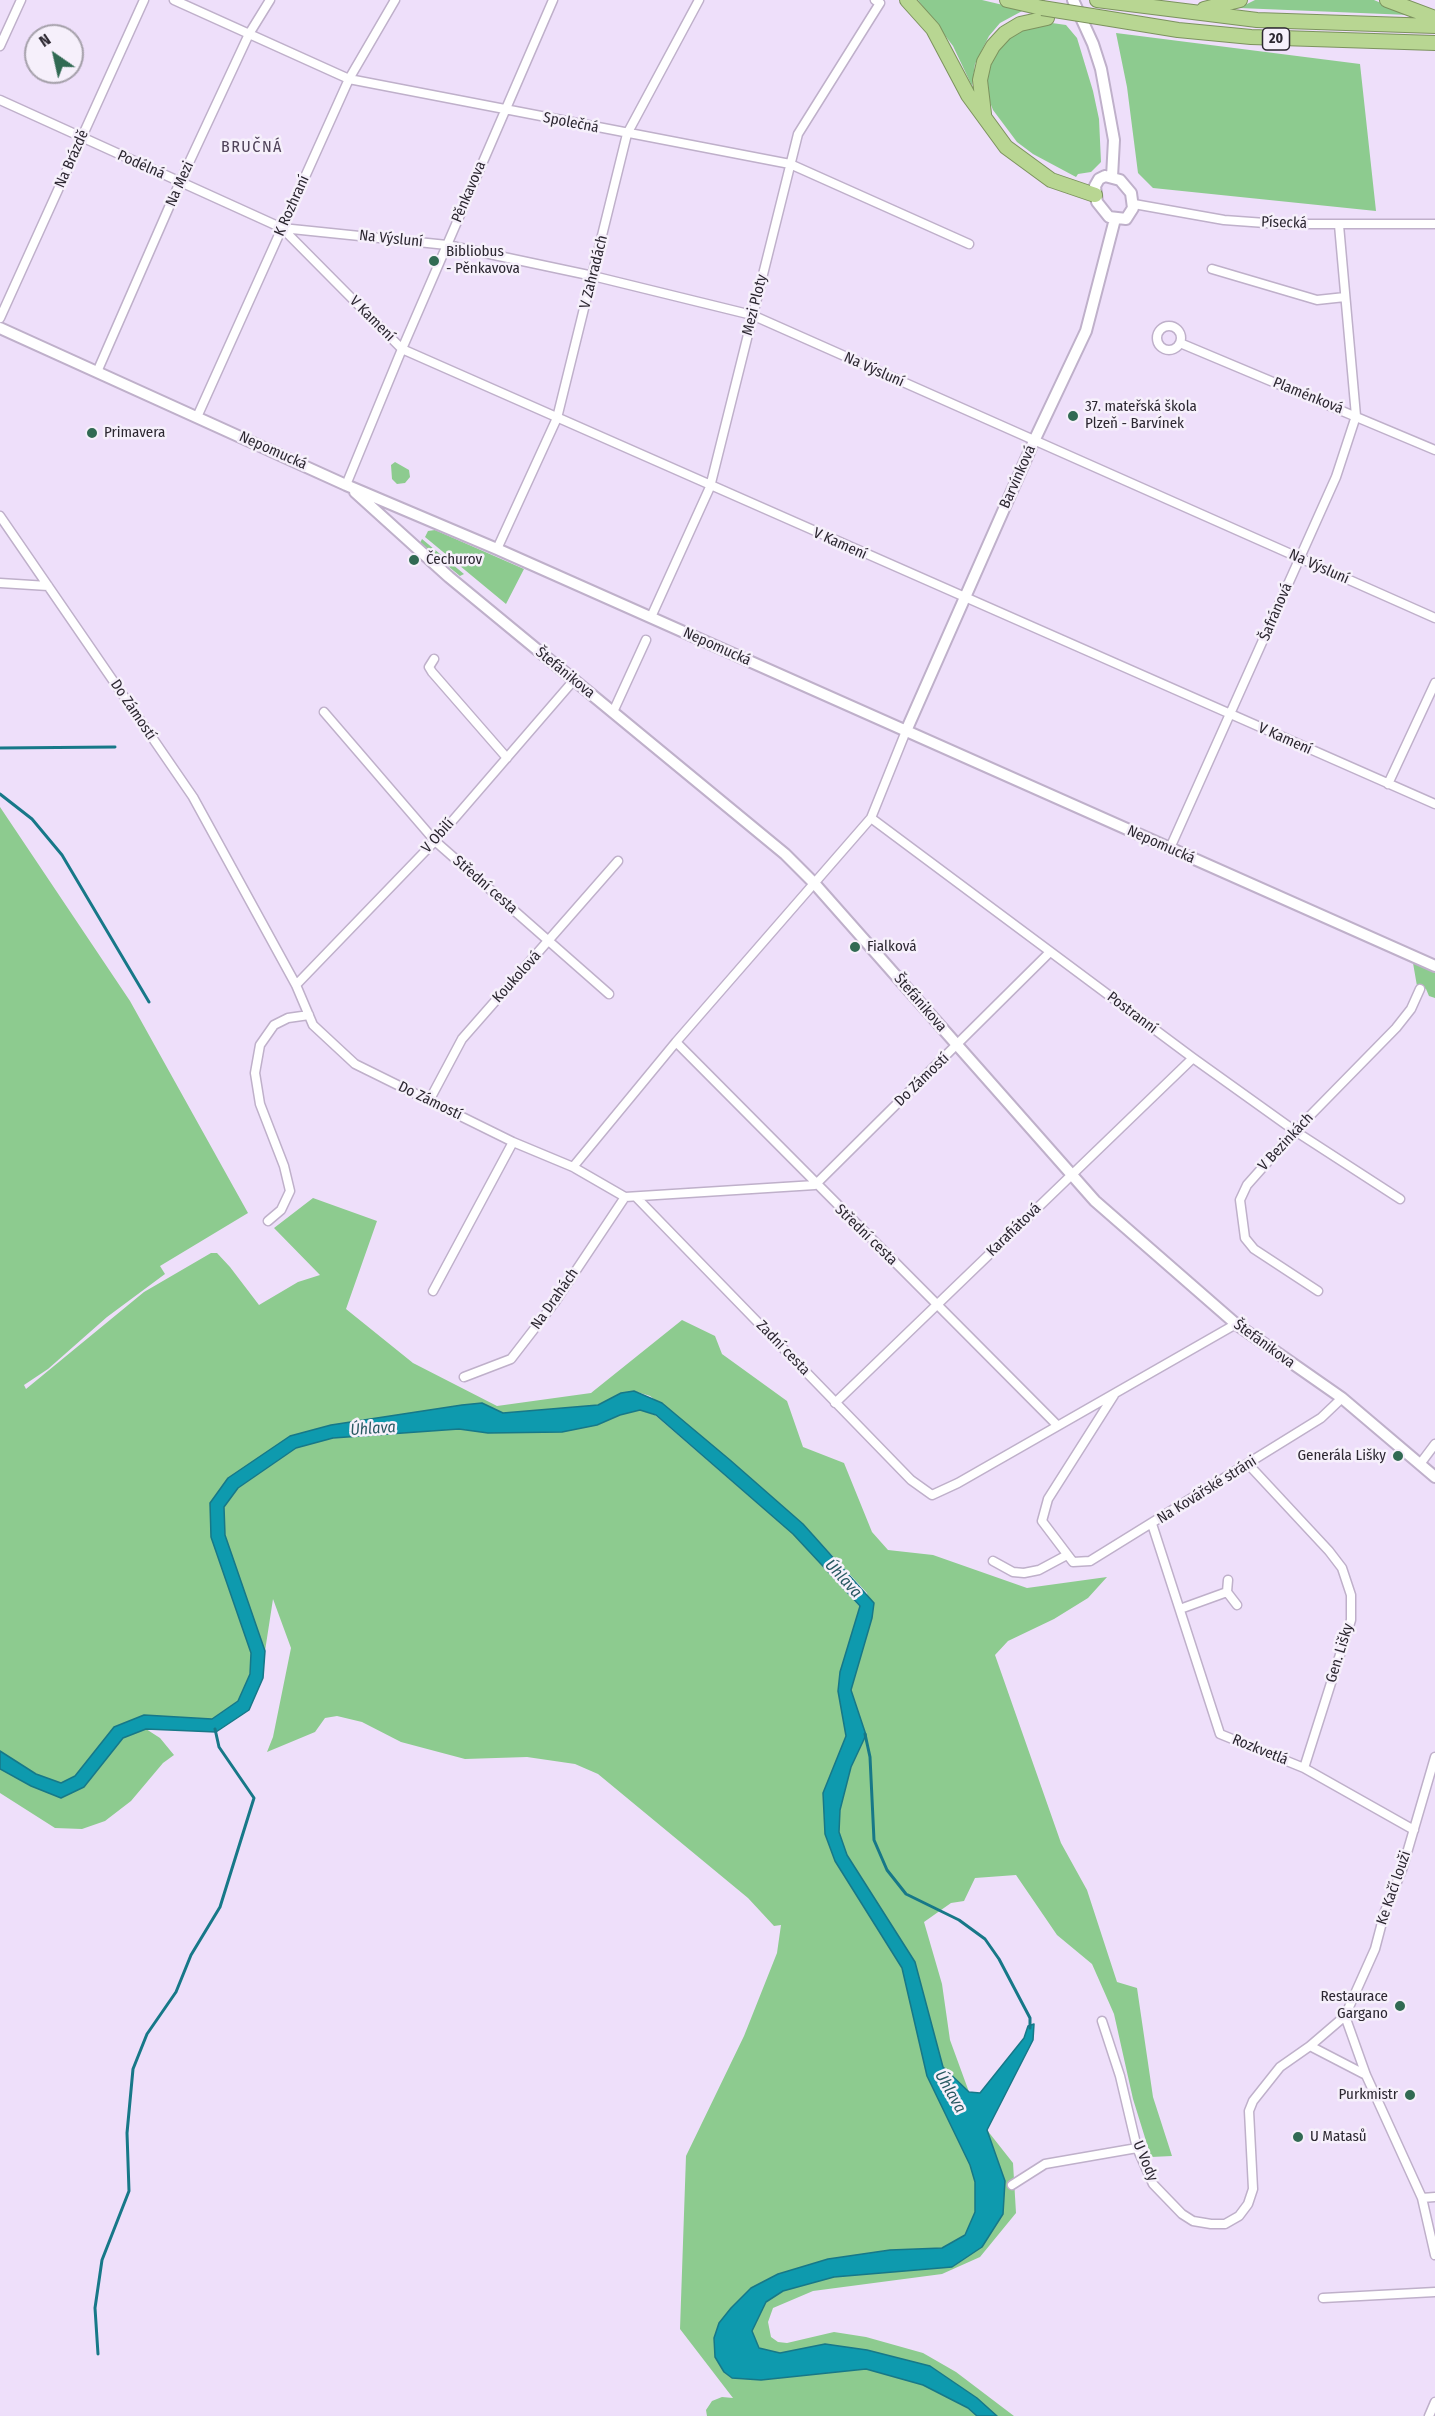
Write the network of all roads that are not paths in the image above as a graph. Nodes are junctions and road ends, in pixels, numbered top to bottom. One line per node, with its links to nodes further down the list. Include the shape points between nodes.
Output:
1 (21, 0): 21 (street)
2 (144, 0): 27 (street, Na Brázdě)
3 (174, 0): 19 (street, Společná)
4 (270, 0): 19 (street, Na Mezi)
5 (395, 0): 22 (street, K Rozhraní)
6 (553, 0): 24 (street, Pěnkavova)
7 (699, 0): 26 (street, V Zahradách)
8 (907, 0): 25 (highway, via 933,29)
9 (1006, 0): 16 (highway, 20)
10 (1073, 0): 29 (street, via 1101,69 1114,140)
11 (1240, 0): 15 (highway)
12 (1387, 0): 17 (highway)
13 (877, 1): 28 (street, Mezi Ploty, via 798,134)
14 (1104, 1): 15 (highway, 20)
15 (1178, 12): 18 (highway, 20, via 1314,24)
16 (1044, 13): 20 (highway, 20, bridge, via 1251,37); 25 (highway, via 1012,28 988,54 979,89)
17 (1435, 18)
18 (1435, 26)
19 (249, 34): 22 (street, Společná); 30 (street, Na Mezi)
20 (1435, 44)
21 (0, 46)
22 (349, 79): 24 (street, Společná); 36 (street, K Rozhraní)
23 (0, 100): 27 (street, Podélná)
24 (504, 110): 26 (street, Společná); 38 (street, Pěnkavova)
25 (988, 124): 31 (highway, via 1006,147 1033,169)
26 (627, 134): 28 (street, Společná); 40 (street, V Zahradách)
27 (82, 138): 30 (street, Podélná); 43 (street, Na Brázdě)
28 (790, 164): 37 (street, Společná); 42 (street, Mezi Ploty)
29 (1112, 177): 31 (street, via 1099,179); 32 (street, via 1127,187)
30 (180, 182): 36 (street, Podélná); 47 (street, Na Mezi)
31 (1095, 195): 33 (street, via 1103,211)
32 (1134, 204): 33 (street, via 1129,217); 35 (street, Písecká, via 1224,220)
33 (1115, 219): 51 (street, Barvínková, via 1086,331)
34 (1435, 224): 35 (street, Písecká)
35 (1339, 225): 41 (street, Šafránová)
36 (282, 228): 38 (street, Na Výsluní); 46 (street, V Kamení); 49 (street, K Rozhraní)
37 (969, 244)
38 (447, 245): 40 (street, Na Výsluní); 46 (street, Pěnkavova)
39 (1212, 269): 41 (street, via 1317,300)
40 (593, 276): 42 (street, Na Výsluní); 50 (street, V Zahradách)
41 (1346, 297): 48 (street, Šafránová)
42 (752, 315): 51 (street, Na Výsluní); 54 (street, Mezi Ploty)
43 (0, 318)
44 (0, 328): 47 (street, Nepomucká)
45 (1180, 343): 48 (street, Plaménková)
46 (402, 349): 50 (street, V Kamení); 53 (street, Pěnkavova)
47 (97, 372): 49 (street, Nepomucká)
48 (1356, 416): 52 (street, Plaménková); 57 (street, Šafránová, via 1336,477)
49 (197, 417): 53 (street, Nepomucká)
50 (556, 418): 54 (street, V Kamení); 56 (street, V Zahradách)
51 (1034, 441): 57 (street, Na Výsluní); 60 (street, Barvínková)
52 (1435, 450)
53 (346, 485): 56 (street, Nepomucká); 65 (street, Štefánikova)
54 (710, 487): 60 (street, V Kamení); 61 (street, Mezi Ploty)
55 (0, 516): 59 (street, Do Zámostí)
56 (497, 549): 61 (street, Nepomucká)
57 (1299, 558): 62 (street, Na Výsluní); 69 (street, Šafránová)
58 (0, 583): 59 (street)
59 (48, 586): 82 (street, Do Zámostí, via 193,797)
60 (964, 599): 69 (street, V Kamení); 70 (street, Barvínková)
61 (651, 617): 70 (street, Nepomucká)
62 (1435, 618)
63 (646, 639): 68 (street)
64 (434, 659): 71 (street, via 429,667 432,672)
65 (574, 680): 68 (street, Štefánikova); 71 (street, V Obilí)
66 (1435, 683): 72 (street)
67 (324, 712): 75 (street, Střední cesta)
68 (614, 712): 78 (street, Štefánikova, via 785,854)
69 (1231, 716): 72 (street, V Kamení); 76 (street, Šafránová)
70 (906, 731): 74 (street); 76 (street, Nepomucká)
71 (507, 758): 75 (street, V Obilí)
72 (1388, 784): 73 (street, V Kamení)
73 (1435, 804)
74 (871, 818): 78 (street); 80 (street, Postranní)
75 (435, 841): 79 (street, Střední cesta); 82 (street, V Obilí)
76 (1170, 848): 81 (street, Nepomucká)
77 (618, 861): 79 (street, Koukolová)
78 (814, 883): 86 (street); 87 (street, Štefánikova)
79 (549, 941): 84 (street, Střední cesta); 89 (street, Koukolová, via 462,1040)
80 (1050, 952): 87 (street, Do Zámostí); 88 (street, Postranní)
81 (1435, 966)
82 (296, 985): 85 (street, Do Zámostí)
83 (1420, 989): 90 (street, V Bezinkách, via 1396,1028)
84 (609, 994)
85 (309, 1015): 89 (street, Do Zámostí, via 313,1025 355,1064); 98 (street, via 274,1025 260,1046 255,1074 260,1104 290,1191 281,1210)
86 (676, 1042): 92 (street); 94 (street, Střední cesta)
87 (957, 1046): 93 (street, Štefánikova); 94 (street, Do Zámostí)
88 (1193, 1058): 90 (street, Postranní); 93 (street, Karafiátová)
89 (429, 1101): 91 (street, Do Zámostí)
90 (1295, 1131): 97 (street, Postranní); 100 (street, V Bezinkách, via 1247,1185 1240,1200 1240,1215 1245,1238 1254,1249)
91 (513, 1142): 92 (street, Do Zámostí); 99 (street)
92 (573, 1167): 95 (street, Do Zámostí)
93 (1070, 1176): 101 (street, Karafiátová); 102 (street, Štefánikova)
94 (815, 1185): 96 (street, Do Zámostí); 101 (street, Střední cesta)
95 (625, 1197): 96 (street, Do Zámostí); 103 (street, Na Drahách, via 555,1302 511,1359)
96 (637, 1198): 106 (street, Zadní cesta)
97 (1400, 1200)
98 (268, 1221)
99 (433, 1291)
100 (1318, 1291)
101 (937, 1304): 106 (street, Karafiátová); 107 (street, Střední cesta)
102 (1236, 1324): 104 (street); 105 (street, Štefánikova)
103 (464, 1377)
104 (1115, 1393): 107 (street); 113 (street, via 1048,1499 1042,1521)
105 (1342, 1398): 109 (street, Na Kovářské stráni, via 1321,1419); 110 (street, Štefánikova)
106 (836, 1402): 107 (street, Zadní cesta, via 911,1479 932,1495)
107 (1057, 1425)
108 (1435, 1444): 110 (street)
109 (1248, 1464): 112 (street, Na Kovářské stráni); 120 (street, Gen. Lišky, via 1329,1551 1342,1568 1351,1595 1351,1620)
110 (1420, 1464): 111 (street, Štefánikova)
111 (1435, 1477)
112 (1152, 1524): 113 (street, Na Kovářské stráni, via 1090,1561 1073,1562); 118 (street, Rozkvetlá)
113 (1067, 1555): 114 (street, via 1024,1574)
114 (993, 1561)
115 (1228, 1580): 116 (street)
116 (1227, 1592): 117 (street); 118 (street)
117 (1237, 1605)
118 (1180, 1609): 120 (street, Rozkvetlá, via 1220,1734)
119 (1435, 1757): 121 (street, Ke Kačí louži)
120 (1304, 1768): 121 (street, Rozkvetlá)
121 (1414, 1830): 122 (street, Ke Kačí louži, via 1374,1949)
122 (1345, 2016): 124 (street, U Vody); 125 (street)
123 (1102, 2021): 126 (street, U Vody)
124 (1310, 2046): 125 (street); 126 (street, U Vody, via 1280,2067 1253,2101 1249,2111 1252,2189 1239,2216 1225,2224 1192,2221 1153,2184)
125 (1366, 2075): 129 (street)
126 (1137, 2148): 127 (street, via 1045,2164)
127 (1012, 2185)
128 (1435, 2197): 129 (street)
129 (1422, 2198): 130 (street)
130 (1435, 2255)
131 (1435, 2292): 132 (street)
132 (1323, 2298)
133 (1435, 2402): 134 (street)
134 (1429, 2416)

